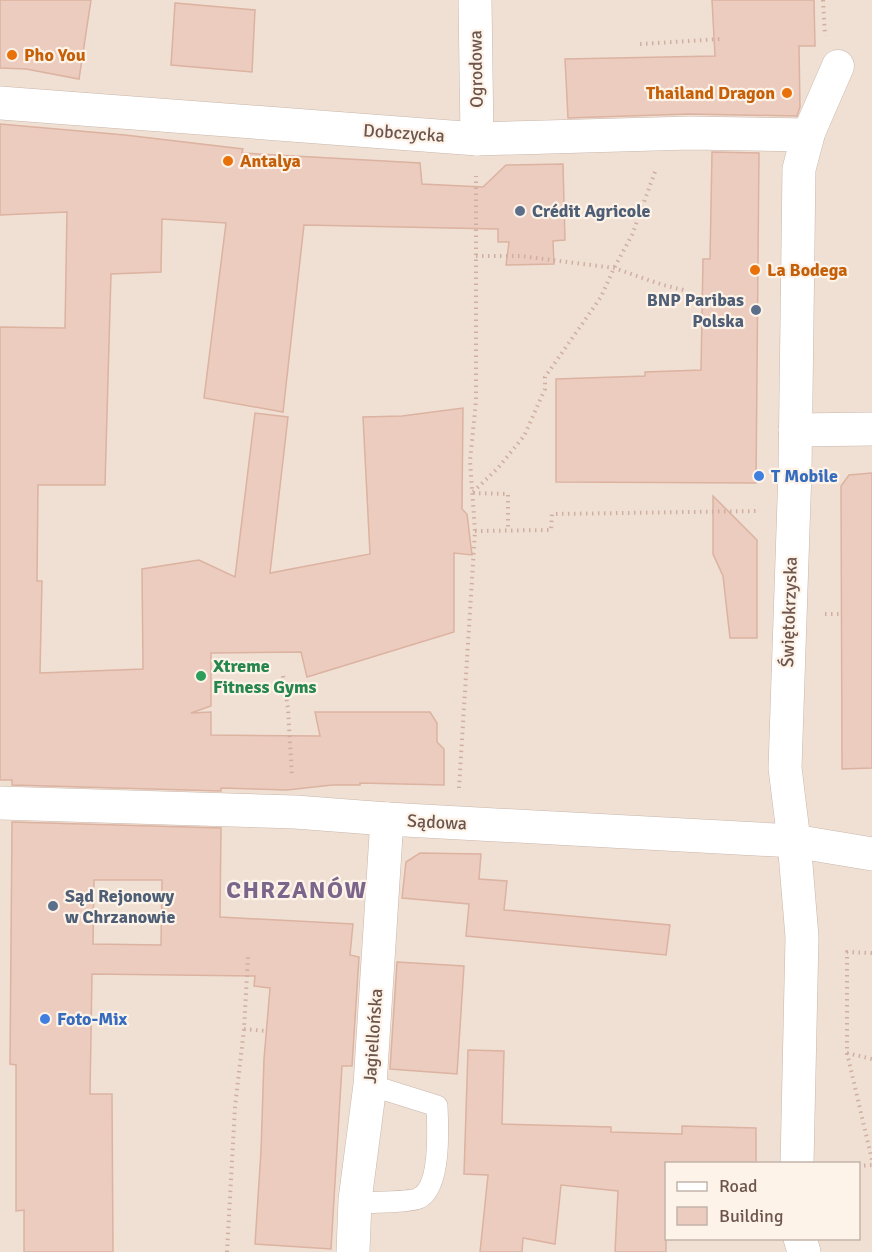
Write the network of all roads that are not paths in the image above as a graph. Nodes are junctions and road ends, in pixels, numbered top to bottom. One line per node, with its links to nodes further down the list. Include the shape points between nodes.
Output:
1 (475, 0): 5 (street, Ogrodowa)
2 (832, 54): 4 (street, Świętokrzyska)
3 (0, 103): 5 (street, Dobczycka)
4 (808, 135): 5 (street, Dobczycka, via 690,133); 7 (street, Świętokrzyska, via 800,169)
5 (477, 139)
6 (872, 429): 7 (street)
7 (795, 430): 10 (street, Świętokrzyska, via 785,768)
8 (0, 803): 9 (street, Sądowa, via 295,812)
9 (387, 819): 10 (street, Sądowa); 12 (street, Jagiellońska)
10 (794, 841): 11 (street, Sądowa); 13 (street, Świętokrzyska, via 802,937)
11 (872, 854)
12 (370, 1085): 14 (street, Jagiellońska); 14 (lane, via 437,1106 439,1138 430,1188 418,1199 364,1203)
13 (797, 1162)
14 (355, 1200): 15 (street, Jagiellońska)
15 (353, 1252)

